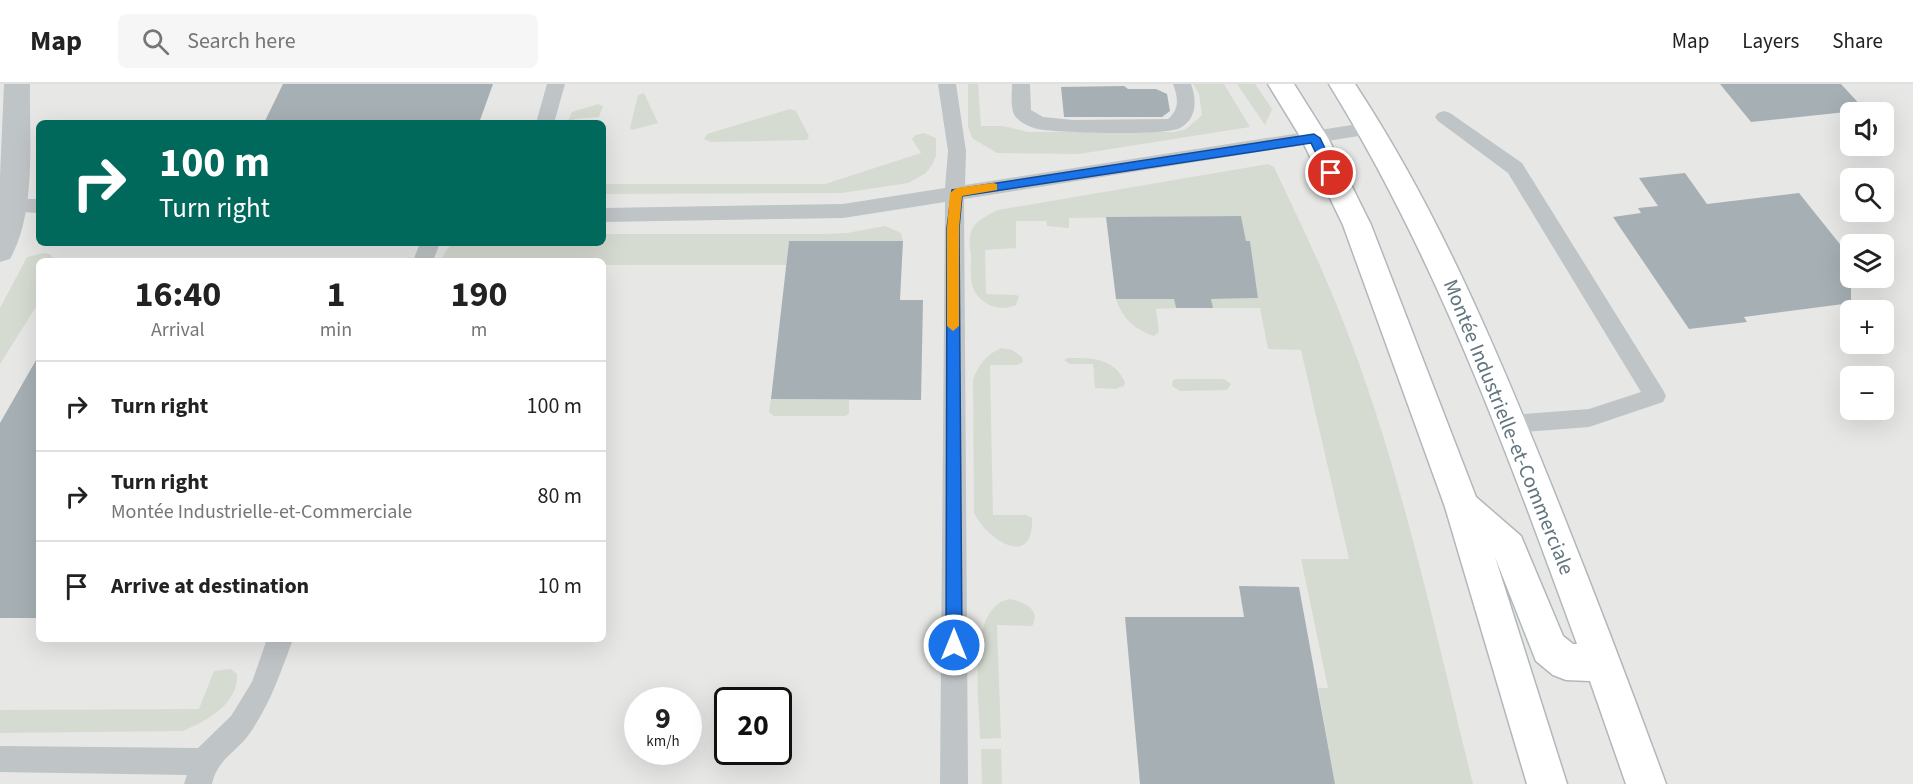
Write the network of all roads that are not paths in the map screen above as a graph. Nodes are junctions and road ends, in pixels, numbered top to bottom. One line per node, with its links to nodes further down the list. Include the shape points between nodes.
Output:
1 (17, 84): 13 (street)
2 (556, 84): 9 (lane)
3 (947, 84): 12 (lane, via 957,151)
4 (1021, 84): 5 (lane, via 1022,113 1039,123 1073,126 1172,125 1181,120 1188,105)
5 (1182, 84)
6 (1281, 84): 11 (main road)
7 (1342, 84): 10 (main road, Montée Industrielle-et-Commerciale)
8 (1444, 117): 16 (lane, via 1515,168 1655,396 1589,418)
9 (545, 120)
10 (1371, 128): 11 (lane); 16 (main road, Montée Industrielle-et-Commerciale, via 1461,301)
11 (1314, 138): 12 (lane); 17 (main road, via 1356,225)
12 (956, 193): 14 (lane, via 882,206 804,213); 22 (lane)
13 (26, 206): 15 (street)
14 (606, 215)
15 (0, 251)
16 (1510, 424): 19 (main road, Montée Industrielle-et-Commerciale)
17 (1462, 507): 19 (main road, via 1509,548 1549,648 1566,662); 23 (main road)
18 (279, 642): 21 (lane, via 262,689 240,725)
19 (1604, 663): 24 (main road, Montée Industrielle-et-Commerciale)
20 (0, 759): 21 (lane)
21 (201, 773)
22 (954, 784)
23 (1547, 784)
24 (1646, 784)

